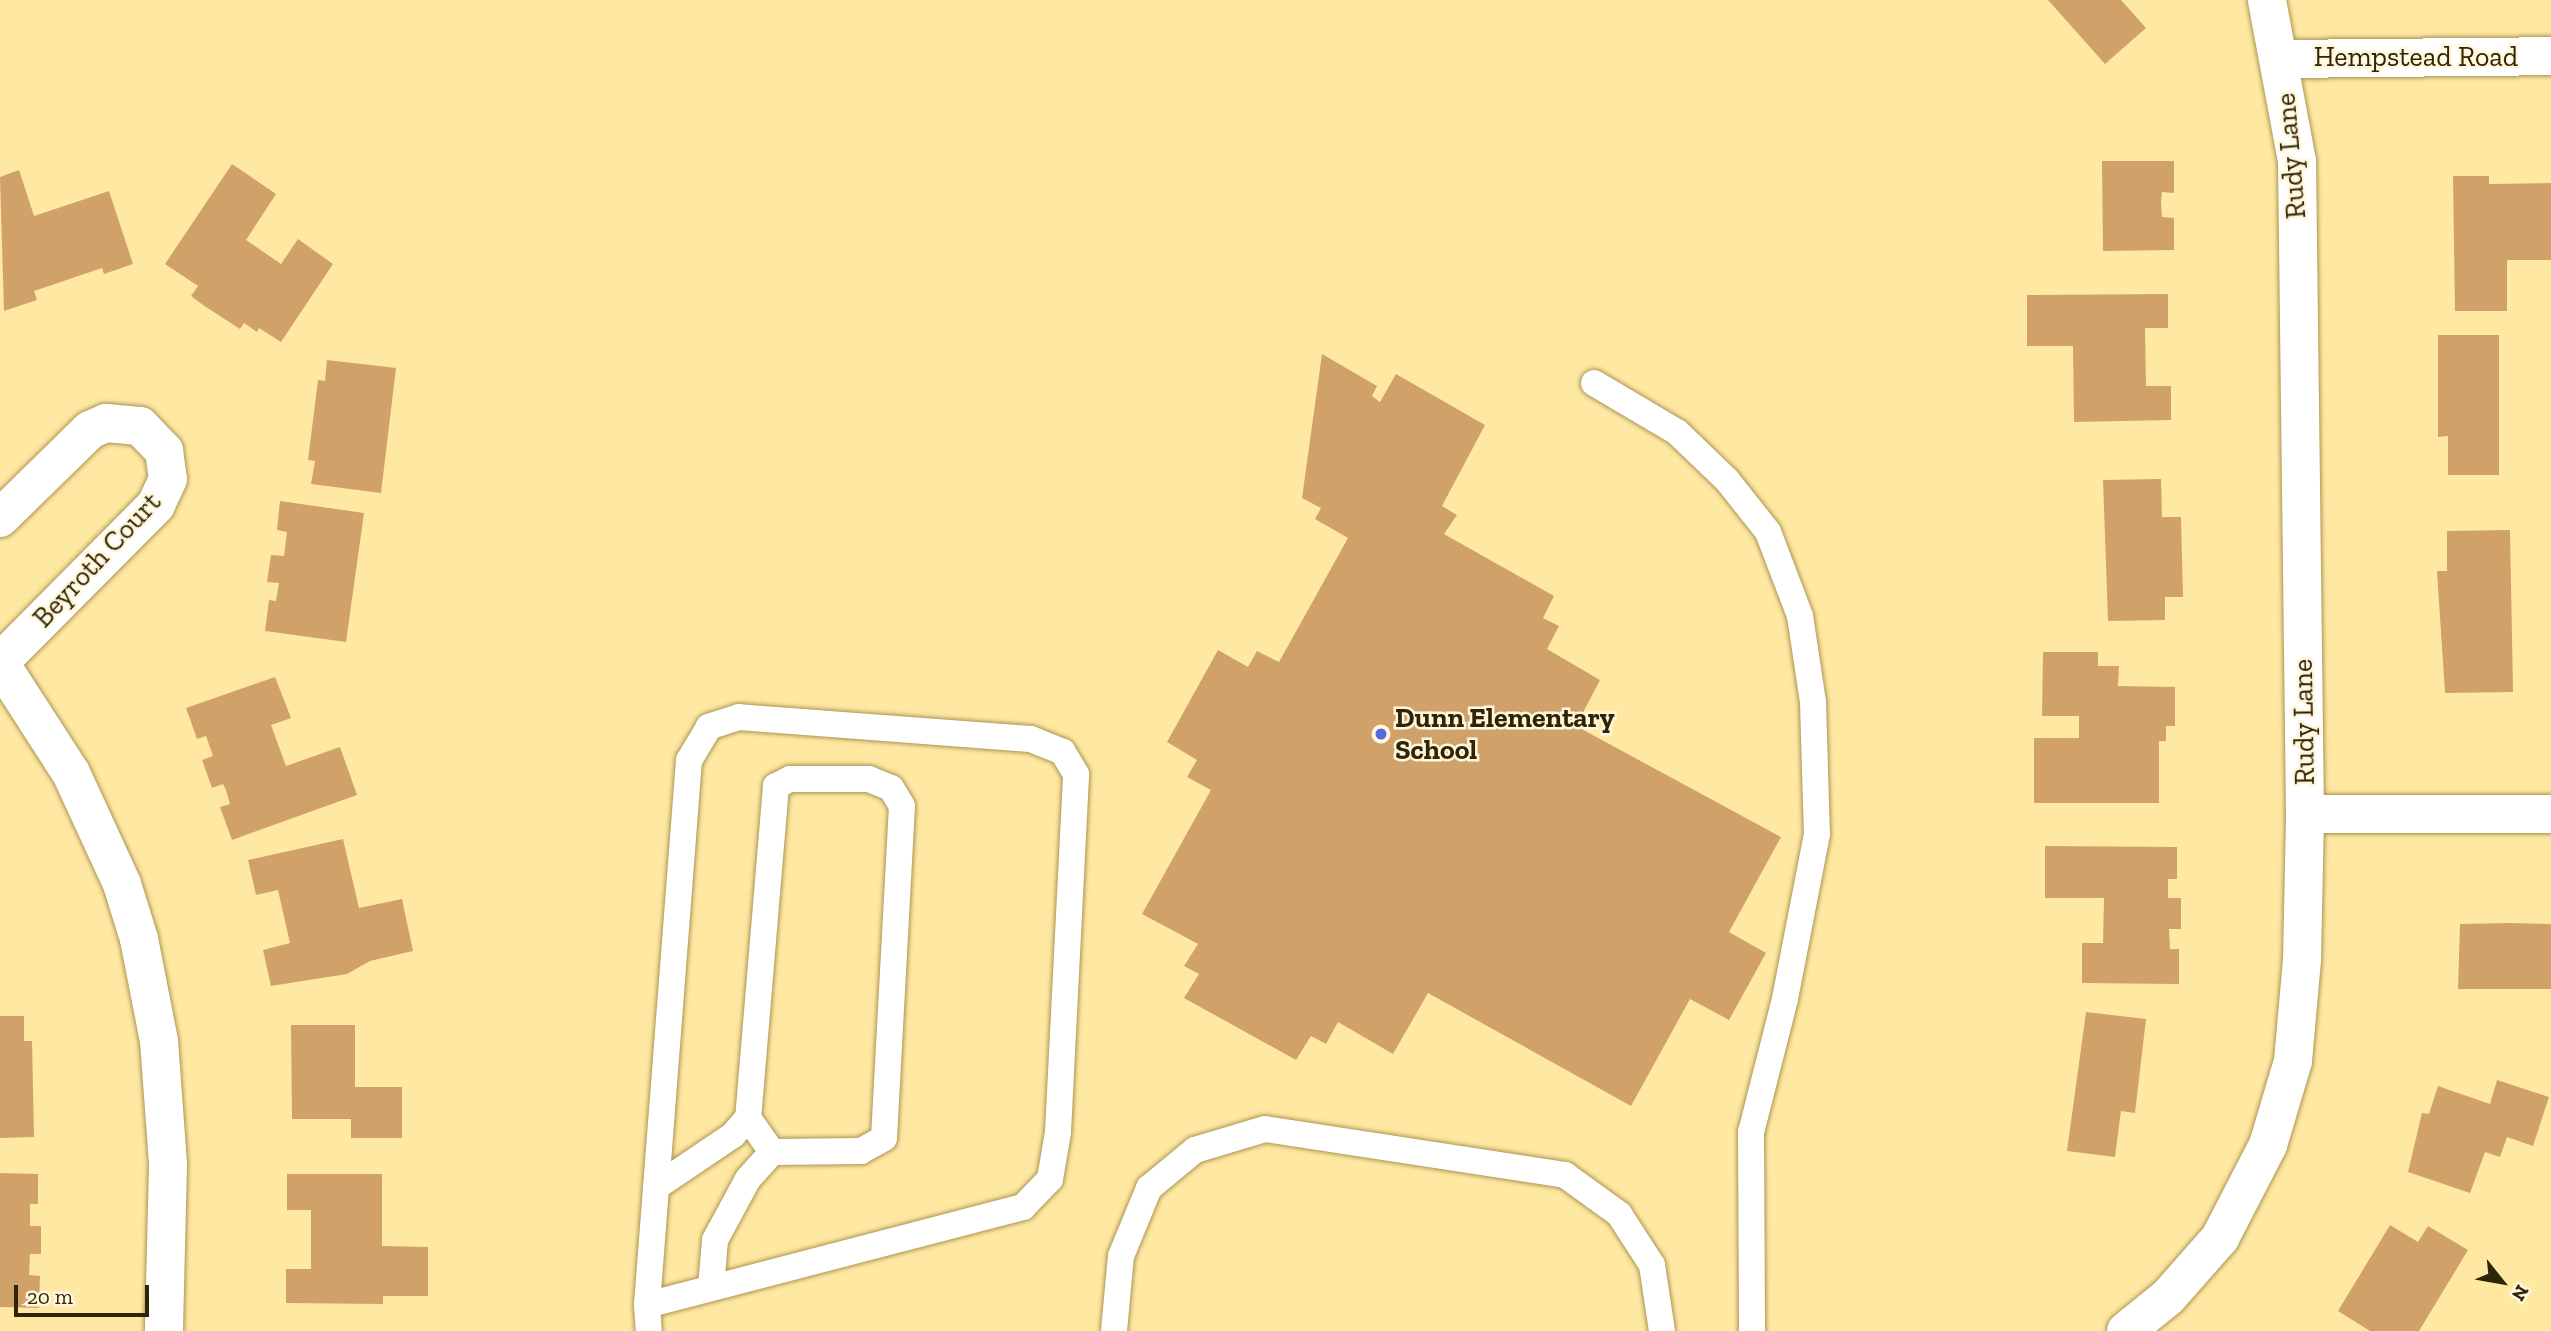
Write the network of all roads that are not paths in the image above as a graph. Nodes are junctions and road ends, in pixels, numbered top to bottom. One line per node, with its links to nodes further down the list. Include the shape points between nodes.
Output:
1 (2267, 0): 3 (street, Rudy Lane)
2 (2551, 56): 3 (street, Hempstead Road)
3 (2281, 59): 7 (street, Rudy Lane, via 2297,161)
4 (1594, 383): 18 (lane, via 1677,432 1727,480 1768,532 1800,616 1812,702 1817,834 1785,999 1751,1132)
5 (0, 517): 6 (street, Beyroth Court, via 90,430 106,423 140,426 164,451 168,479 156,505)
6 (0, 662): 16 (street, via 71,773 122,884 139,939 159,1041 167,1151)
7 (2305, 814): 8 (street); 19 (street, Rudy Lane, via 2302,960 2285,1099 2268,1145 2220,1238 2168,1297)
8 (2551, 814)
9 (748, 1118): 10 (lane); 10 (lane, via 776,786 790,779 869,779 891,788 902,806 884,1138 861,1151); 11 (lane, via 733,1135)
10 (772, 1152): 12 (lane, via 748,1179 715,1240)
11 (656, 1187): 12 (lane, via 689,760 709,727 738,717 1030,739 1063,752 1076,774 1058,1132 1049,1179 1023,1207); 13 (lane)
12 (710, 1287): 13 (lane)
13 (647, 1305): 17 (lane)
14 (1114, 1323): 15 (lane, via 1121,1256 1149,1188 1195,1150 1265,1129 1565,1175 1619,1214 1652,1265)
15 (1662, 1329)
16 (164, 1331)
17 (649, 1331)
18 (1752, 1331)
19 (2126, 1331)

